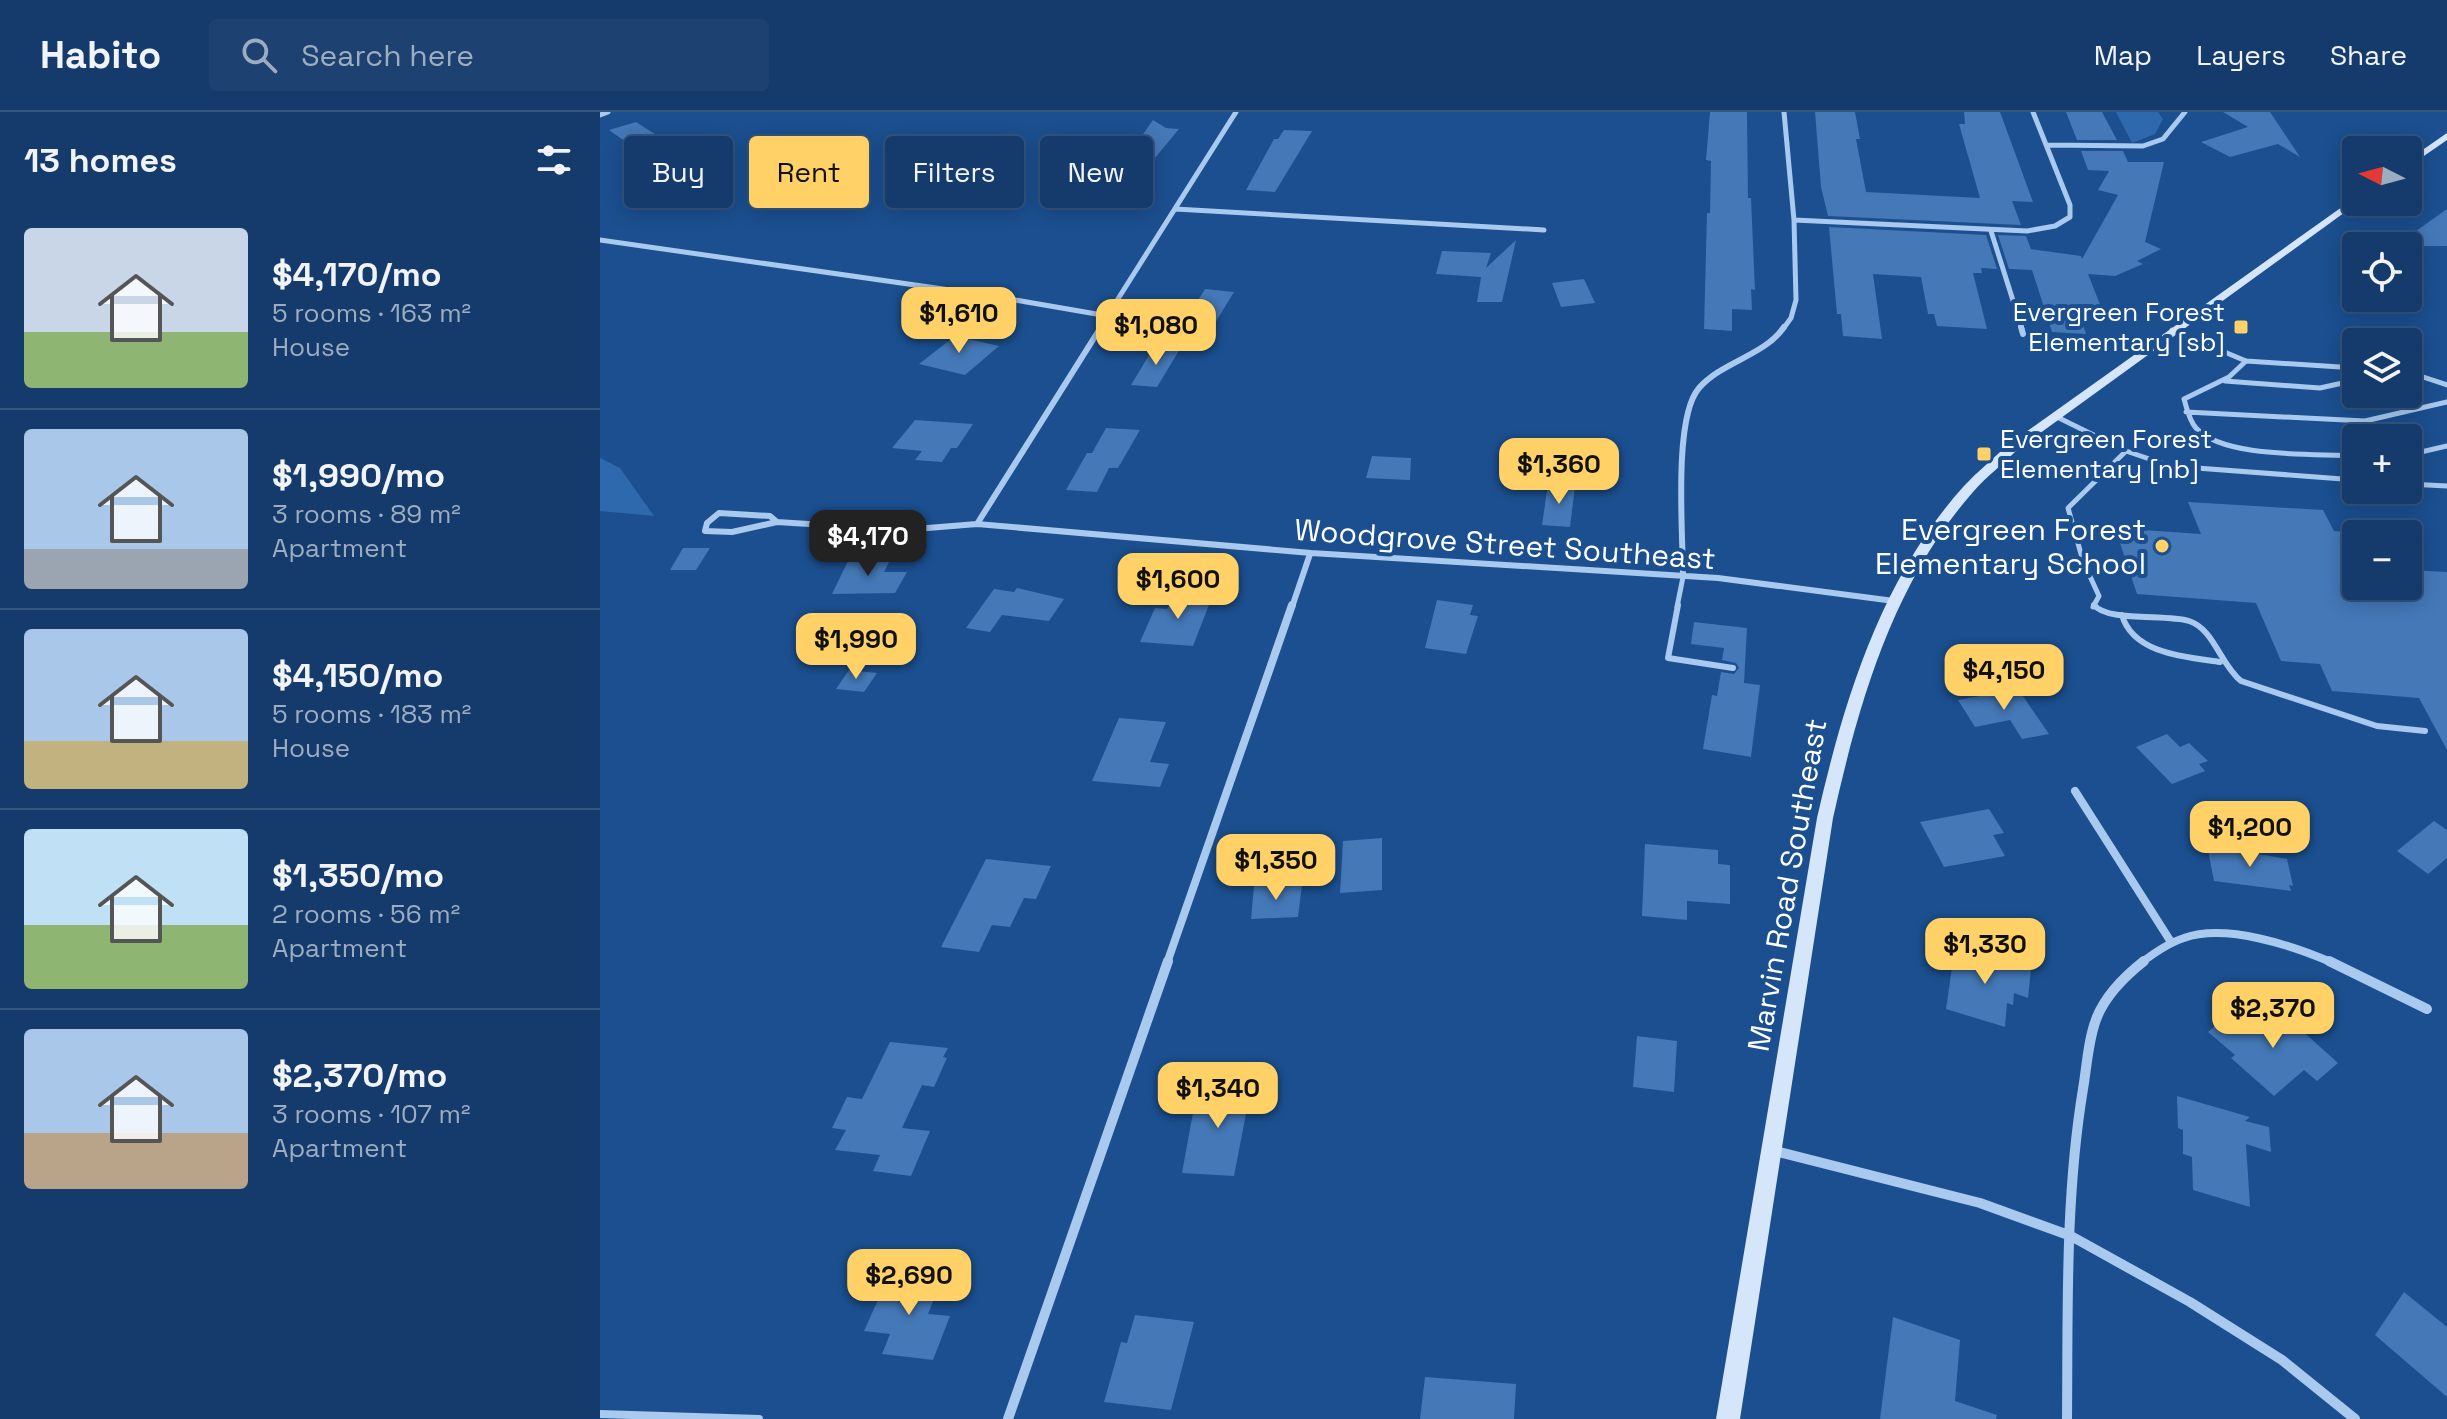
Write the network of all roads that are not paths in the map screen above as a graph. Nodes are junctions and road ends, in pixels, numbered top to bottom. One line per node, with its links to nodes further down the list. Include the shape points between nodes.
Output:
1 (608, 112): 6 (street)
2 (1236, 112): 10 (street)
3 (1784, 112): 12 (street)
4 (2033, 112): 8 (street)
5 (2185, 112): 8 (street, via 2163,139 2143,146)
6 (600, 115)
7 (2447, 136): 9 (street)
8 (2047, 145): 14 (street, via 2070,217 2027,231)
9 (2422, 154)
10 (1175, 209): 13 (street); 16 (street)
11 (2342, 210): 17 (street, Marvin Road Southeast)
12 (1794, 220): 14 (street); 38 (street, via 1796,300 1791,318 1776,339 1698,389 1683,425)
13 (1544, 230)
14 (1991, 231): 18 (street)
15 (600, 240): 16 (street)
16 (1108, 316): 36 (street)
17 (2172, 330): 19 (lane); 27 (street, Marvin Road Southeast)
18 (2023, 334)
19 (2246, 361): 20 (lane); 22 (lane)
20 (2342, 367)
21 (2422, 377): 24 (lane)
22 (2221, 381): 23 (lane, via 2320,388); 26 (lane, via 2184,399)
23 (2342, 383)
24 (2447, 385)
25 (2447, 402): 26 (lane, via 2365,421)
26 (2186, 412): 31 (lane, via 2202,435 2237,449)
27 (2054, 415): 29 (lane); 39 (street, Marvin Road Southeast, via 1967,491)
28 (2447, 446): 30 (lane)
29 (2126, 451): 32 (lane, via 2199,470); 40 (lane, via 2068,508 2099,596 2093,607)
30 (2422, 452)
31 (2342, 455)
32 (2342, 479)
33 (2422, 485): 34 (lane)
34 (2447, 486)
35 (777, 522): 35 (street, Woodgrove Street Southeast, via 760,515 719,513 705,531 744,531); 36 (street, Woodgrove Street Southeast, via 906,530)
36 (977, 524): 37 (street, Woodgrove Street Southeast)
37 (1310, 554): 38 (street, Woodgrove Street Southeast); 51 (street)
38 (1683, 577): 39 (street, Woodgrove Street Southeast); 42 (lane, via 1668,658)
39 (1894, 601): 47 (street, Marvin Road Southeast, via 1864,669 1839,747)
40 (2122, 615): 41 (lane, via 2133,637 2177,655); 41 (lane, via 2193,622 2206,631)
41 (2221, 662): 43 (lane, via 2241,681 2377,726)
42 (1733, 668)
43 (2425, 731)
44 (2075, 791): 45 (street)
45 (2171, 942): 46 (street, via 2198,934 2254,939 2325,957); 48 (street, via 2117,984 2098,1015 2073,1156)
46 (2427, 1009)
47 (1771, 1150): 48 (street, via 1980,1203); 52 (street, Marvin Road Southeast)
48 (2071, 1236): 53 (street); 54 (street, via 2282,1360)
49 (600, 1414): 50 (lane)
50 (759, 1419)
51 (1008, 1419)
52 (1728, 1419)
53 (2067, 1419)
54 (2355, 1419)

